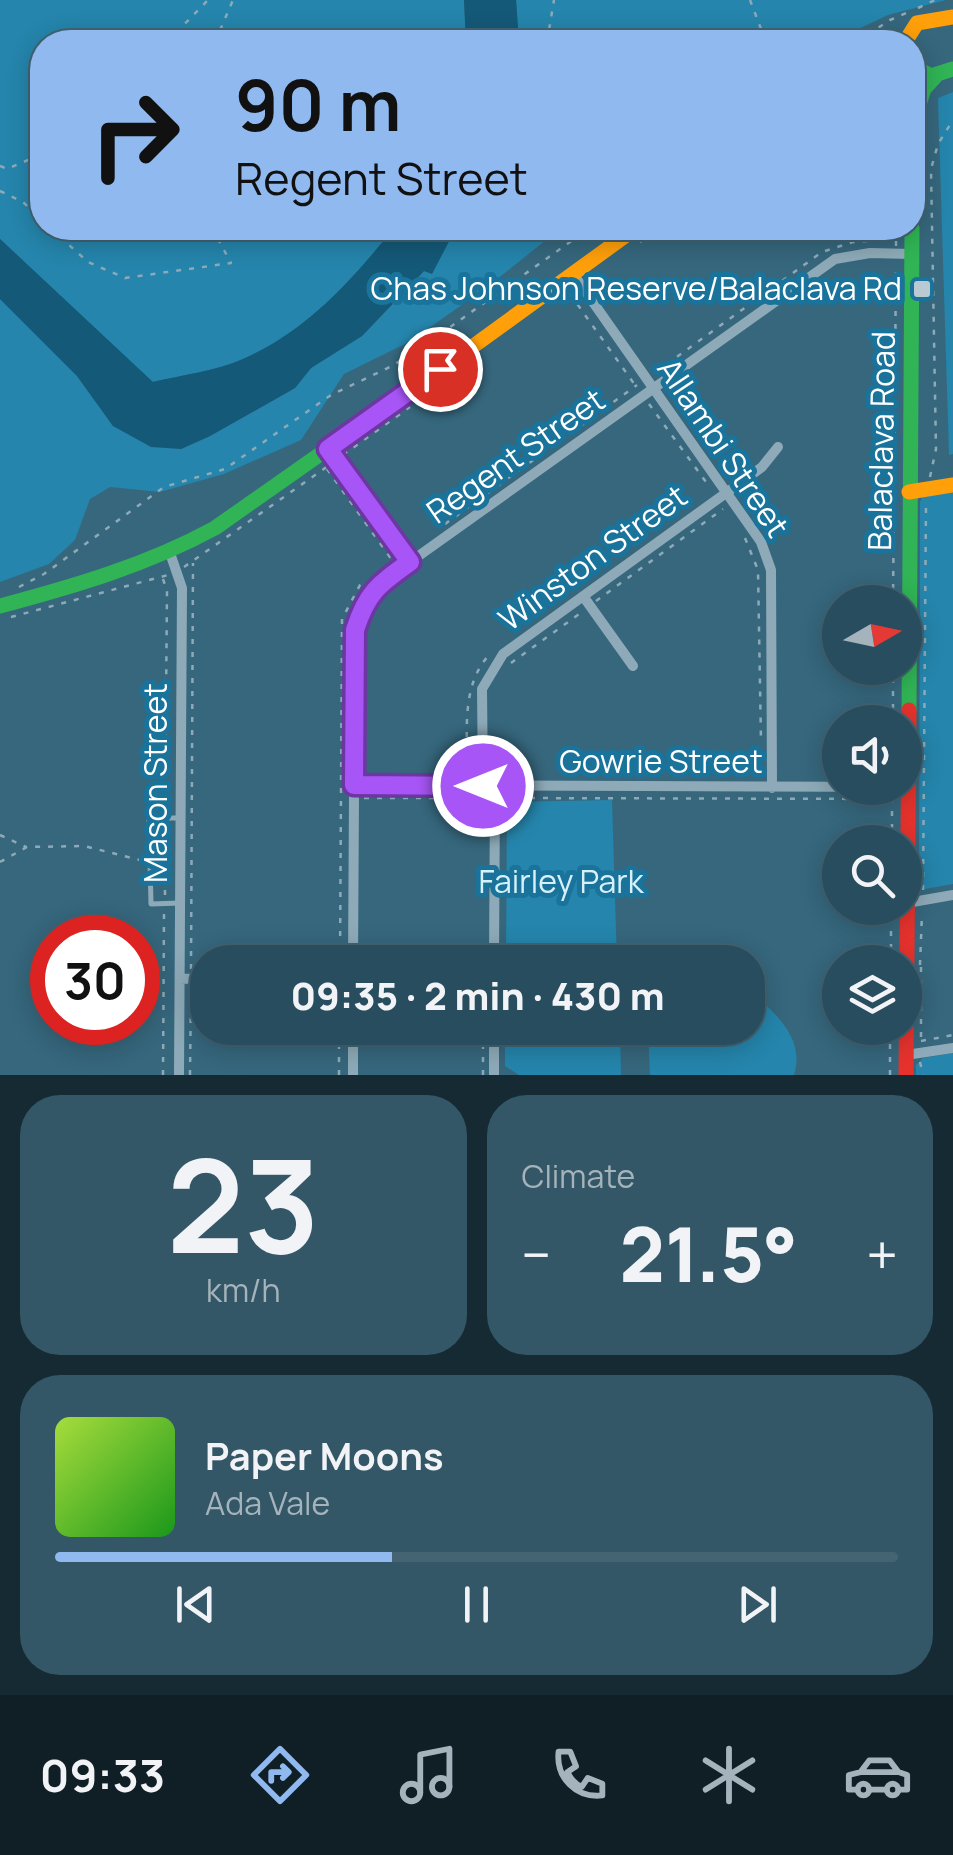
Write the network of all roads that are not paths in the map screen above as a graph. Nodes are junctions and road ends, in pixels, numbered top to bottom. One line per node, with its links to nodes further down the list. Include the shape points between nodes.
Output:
1 (949, 19): 2 (street, via 917,22)
2 (912, 30)
3 (953, 70): 5 (street)
4 (925, 74): 5 (street)
5 (936, 76): 6 (street)
6 (925, 88)
7 (620, 240): 10 (street)
8 (908, 240): 9 (street, Balaclava Road)
9 (904, 253): 11 (street, Regent Street, via 835,259); 15 (street, Balaclava Road)
10 (574, 275): 11 (street, Allambi Street); 13 (street)
11 (654, 387): 16 (street, Allambi Street); 18 (street, Regent Street)
12 (778, 447): 16 (street, Winston Street)
13 (328, 449): 17 (street, via 234,517); 18 (street)
14 (953, 486): 15 (street)
15 (908, 492): 22 (street, Balaclava Road)
16 (727, 493): 19 (street, Winston Street); 24 (street, Allambi Street, via 761,542 771,570)
17 (170, 553): 20 (street); 27 (street, Mason Street, via 182,580)
18 (402, 559): 23 (street, Regent Street, via 363,605 355,630)
19 (587, 601): 21 (street); 26 (street, Winston Street, via 503,654 482,690)
20 (0, 606)
21 (633, 666)
22 (900, 705)
23 (359, 785): 26 (street, Gowrie Street); 31 (street, Regent Street)
24 (772, 788): 25 (street, Gowrie Street); 26 (street, Gowrie Street)
25 (822, 789)
26 (491, 790): 32 (street, Winston Street)
27 (180, 818): 30 (street, Mason Street); 30 (lane, via 149,818 151,904)
28 (953, 896): 29 (street)
29 (922, 901)
30 (180, 903): 33 (street, Mason Street)
31 (354, 945)
32 (494, 945)
33 (185, 979): 34 (street); 40 (street, Mason Street)
34 (190, 979)
35 (353, 1045): 41 (street)
36 (494, 1045): 42 (street)
37 (916, 1045): 39 (street, Balaclava Road)
38 (953, 1048): 39 (street)
39 (916, 1050): 43 (street, Balaclava Road)
40 (179, 1075)
41 (353, 1075)
42 (494, 1075)
43 (906, 1075)

